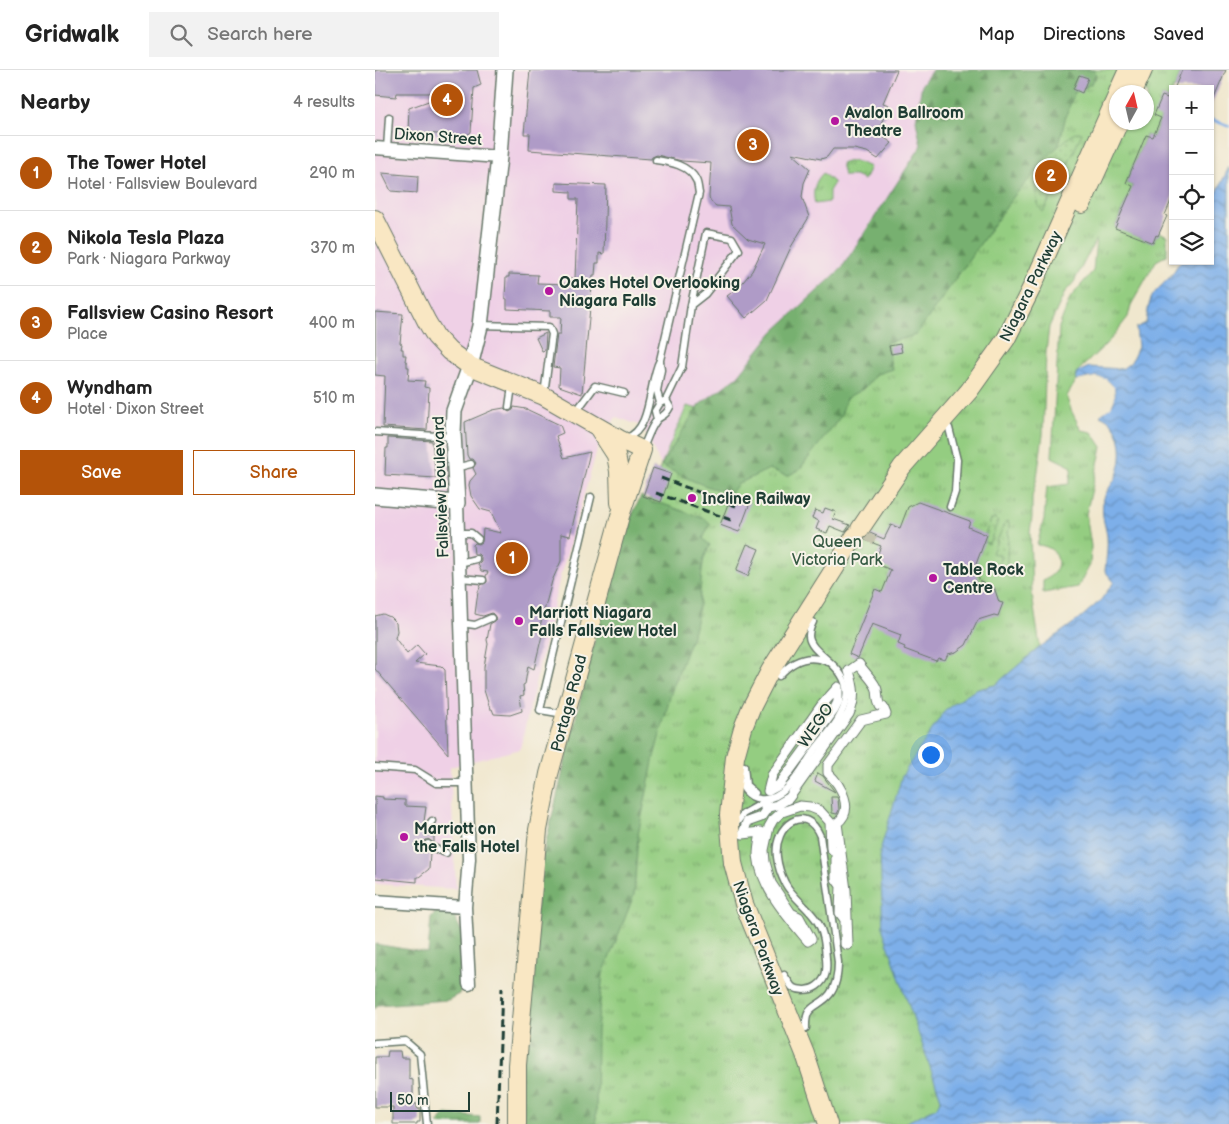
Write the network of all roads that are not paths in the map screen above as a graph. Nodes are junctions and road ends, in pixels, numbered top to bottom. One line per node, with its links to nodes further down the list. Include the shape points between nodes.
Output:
1 (505, 70): 10 (street, Fallsview Boulevard)
2 (1128, 70): 4 (main road)
3 (1143, 70): 5 (main road)
4 (1121, 85)
5 (1136, 85)
6 (1109, 114): 38 (main road, Niagara Parkway, via 1006,339 969,391 902,467)
7 (389, 117): 9 (lane)
8 (1115, 130): 25 (main road, Niagara Parkway, via 1019,335 988,382)
9 (381, 148): 10 (street, Dixon Street)
10 (499, 157): 14 (street, Fallsview Boulevard)
11 (655, 160): 15 (lane, via 675,163 688,171 696,180 699,192)
12 (375, 219): 16 (main road, via 436,337)
13 (691, 305): 13 (lane, via 705,294 739,250 732,238 706,233); 20 (lane, via 682,366)
14 (480, 324): 16 (street, Fallsview Boulevard); 19 (lane, via 549,327 552,334)
15 (660, 360): 20 (lane, via 657,391); 28 (lane, via 655,369 644,423 629,437)
16 (469, 366): 17 (main road); 27 (street, Fallsview Boulevard, via 454,411)
17 (513, 383): 19 (main road); 21 (lane)
18 (625, 393): 22 (lane, via 595,386)
19 (544, 396): 22 (main road)
20 (663, 402): 23 (lane, via 655,411); 23 (lane, via 670,407 666,416)
21 (509, 407)
22 (574, 414): 24 (main road)
23 (657, 419): 29 (lane)
24 (599, 427): 28 (main road); 36 (main road, via 616,455)
25 (949, 428): 35 (lane, via 957,460 955,492); 38 (main road, Niagara Parkway)
26 (375, 432): 27 (lane)
27 (454, 437): 31 (street, Fallsview Boulevard)
28 (619, 439): 29 (main road)
29 (643, 450): 36 (main road, Portage Road)
30 (471, 464): 31 (lane)
31 (455, 468): 34 (street, Fallsview Boulevard)
32 (375, 496): 34 (street)
33 (591, 497): 49 (lane, via 540,710)
34 (457, 503): 37 (street, Fallsview Boulevard)
35 (950, 507)
36 (620, 516): 49 (main road, Portage Road)
37 (459, 533): 39 (lane, via 471,533); 41 (street, Fallsview Boulevard)
38 (862, 534): 46 (main road, Niagara Parkway); 46 (main road, Niagara Parkway)
39 (478, 539)
40 (476, 559): 41 (lane)
41 (459, 563): 42 (street, Fallsview Boulevard)
42 (460, 578): 43 (lane); 45 (street, Fallsview Boulevard)
43 (483, 580)
44 (491, 618): 45 (lane, via 475,625)
45 (461, 623): 53 (street, Fallsview Boulevard)
46 (803, 640): 47 (lane, WEGO); 48 (main road, Niagara Parkway); 52 (main road, Niagara Parkway, via 770,671 751,708 742,733)
47 (831, 663): 48 (lane, via 815,658 799,660); 55 (lane, WEGO, via 845,682 847,695 844,705 794,779)
48 (779, 676): 52 (main road, Niagara Parkway, via 764,703)
49 (565, 714): 70 (main road, Portage Road, via 538,830 517,1065)
50 (886, 714): 50 (street, via 861,720 828,765 828,773 842,790 845,804 843,817 837,823 846,890 848,945 845,944 845,920 840,913 841,886 836,879 836,854 831,848 830,822 820,811 795,807 778,814 769,827 764,850 771,883 791,913 799,917 811,939 808,942 765,880 758,854 761,832 743,834 745,826 747,822 761,817 765,808 789,798 828,744 854,702 849,671 859,664 877,690 878,701)
51 (375, 767): 53 (lane, via 415,770 436,783)
52 (740, 772): 55 (lane, via 751,791 764,796); 55 (lane, via 747,794 770,799); 57 (main road, Niagara Parkway); 60 (main road, Niagara Parkway, via 729,809)
53 (466, 783): 64 (street, Fallsview Boulevard, via 469,859)
54 (768, 791): 54 (street, via 772,775 838,686 838,702 833,710 779,785)
55 (778, 795): 56 (lane)
56 (759, 804): 57 (lane); 60 (lane, via 752,809)
57 (740, 818): 60 (main road, Niagara Parkway)
58 (432, 821): 59 (lane)
59 (428, 829)
60 (735, 839): 65 (main road, Niagara Parkway, via 754,901); 71 (main road, Niagara Parkway, via 733,862 744,904 805,1054)
61 (428, 844): 62 (lane)
62 (446, 853)
63 (375, 901): 64 (street)
64 (465, 907): 66 (street, Fallsview Boulevard)
65 (783, 974): 67 (main road, Niagara Parkway); 67 (lane, via 792,987 804,990 821,983 827,969 821,930 811,913 791,892 778,863 780,833 789,823 801,820 819,832 837,962 834,988 811,1008 805,1019)
66 (469, 984)
67 (806, 1028): 72 (main road, Niagara Parkway)
68 (375, 1043): 69 (lane, via 405,1041 421,1054)
69 (427, 1124)
70 (517, 1124)
71 (828, 1124)
72 (839, 1124)

